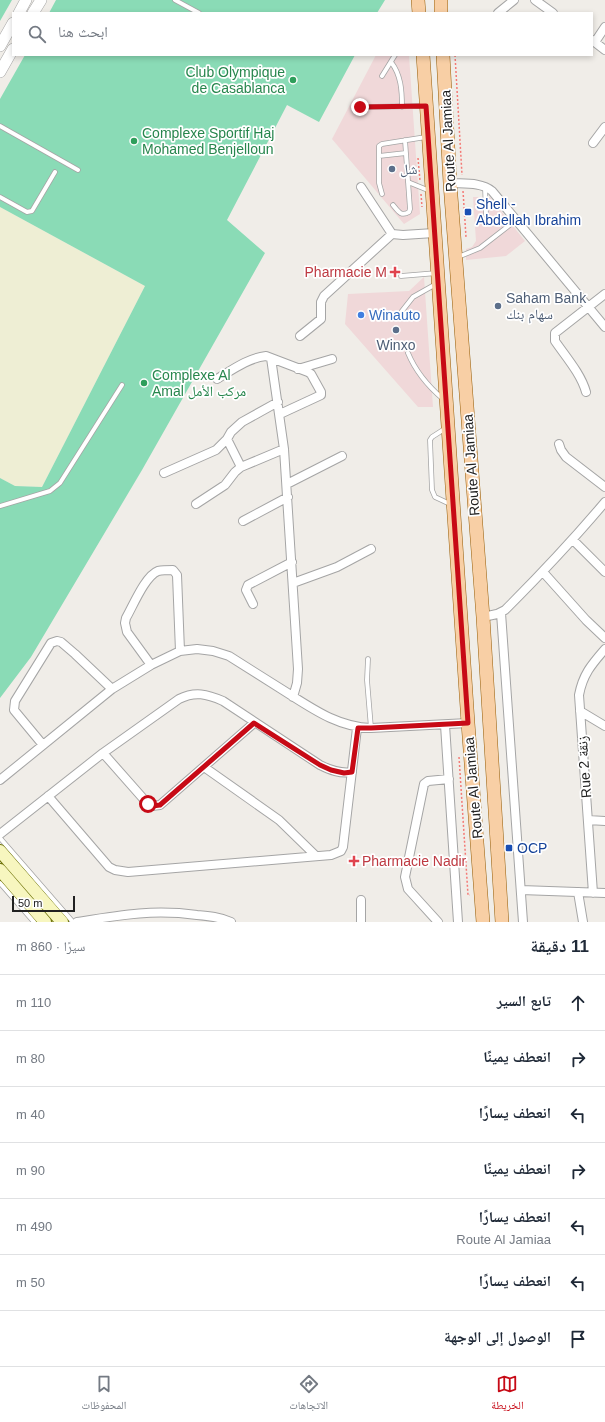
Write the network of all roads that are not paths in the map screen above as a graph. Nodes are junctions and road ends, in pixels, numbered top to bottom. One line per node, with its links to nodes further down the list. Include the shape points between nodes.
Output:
1 (26, 0): 8 (street)
2 (41, 0): 9 (street)
3 (175, 0): 10 (lane)
4 (418, 0): 11 (main road)
5 (441, 0): 12 (main road)
6 (514, 0): 13 (street)
7 (535, 0): 14 (street)
8 (20, 12)
9 (34, 12)
10 (197, 12)
11 (419, 12)
12 (441, 12)
13 (499, 12)
14 (552, 12)
15 (12, 25): 18 (street)
16 (605, 27): 17 (street)
17 (593, 41): 19 (street)
18 (0, 46)
19 (605, 50)
20 (12, 51): 25 (street)
21 (394, 56): 24 (lane)
22 (423, 56): 27 (main road, Route Al Jamiaa)
23 (443, 56): 40 (main road, Route Al Jamiaa)
24 (391, 62): 26 (lane); 29 (lane, via 401,83)
25 (0, 72)
26 (382, 76)
27 (426, 106): 29 (lane); 32 (main road, Route Al Jamiaa)
28 (360, 107): 29 (lane)
29 (402, 107)
30 (0, 126): 37 (lane)
31 (605, 127): 34 (street)
32 (428, 136): 33 (lane); 43 (main road, Route Al Jamiaa)
33 (405, 140): 35 (lane); 36 (lane, via 380,145)
34 (593, 143)
35 (406, 153): 36 (lane); 39 (lane)
36 (379, 156): 44 (lane, via 379,183)
37 (78, 170)
38 (55, 172): 45 (lane, via 32,211 27,212)
39 (408, 182): 43 (lane); 46 (lane, via 411,206 409,212 400,213)
40 (450, 183): 42 (street); 51 (main road, Route Al Jamiaa)
41 (360, 187): 50 (street)
42 (484, 187): 47 (lane); 48 (street, via 492,191)
43 (432, 192): 49 (main road, Route Al Jamiaa)
44 (382, 194)
45 (0, 197)
46 (393, 205)
47 (486, 215)
48 (516, 220): 51 (lane, via 475,251); 55 (street)
49 (434, 233): 50 (street); 53 (main road, Route Al Jamiaa)
50 (392, 234): 58 (street, via 324,296 321,302 322,319)
51 (456, 258): 92 (main road, Route Al Jamiaa)
52 (400, 276): 53 (lane)
53 (438, 278): 56 (lane, via 413,297); 67 (main road, Route Al Jamiaa)
54 (605, 294): 55 (street)
55 (588, 308): 57 (street); 65 (street, via 555,333 554,338 584,384)
56 (402, 311)
57 (605, 327)
58 (300, 336)
59 (408, 354): 67 (lane, via 434,392)
60 (271, 358): 62 (street); 63 (street, via 266,356 250,360); 66 (street)
61 (332, 359): 62 (street)
62 (298, 369): 68 (street, via 311,374 321,395)
63 (217, 379)
64 (122, 385): 82 (lane, via 60,483 50,491)
65 (586, 392)
66 (278, 402): 68 (street); 70 (street, via 242,422)
67 (446, 402): 69 (main road, Route Al Jamiaa)
68 (280, 414): 72 (street)
69 (448, 427): 81 (main road, Route Al Jamiaa); 81 (lane, via 430,440 432,490 435,497)
70 (227, 439): 74 (street); 75 (street, via 216,450)
71 (559, 444): 77 (street, via 566,457)
72 (284, 448): 74 (street); 76 (street)
73 (342, 456): 76 (street)
74 (241, 467): 80 (street, via 224,485)
75 (164, 473)
76 (287, 484): 78 (street)
77 (605, 487)
78 (288, 497): 83 (street); 86 (street)
79 (605, 502): 84 (street)
80 (196, 504)
81 (453, 505): 102 (main road, Route Al Jamiaa)
82 (0, 506)
83 (243, 520)
84 (573, 540): 87 (street); 88 (street)
85 (371, 549): 89 (street, via 337,567)
86 (292, 562): 89 (street); 90 (street, via 248,585 246,590)
87 (543, 572): 91 (street); 93 (street)
88 (605, 572)
89 (293, 583): 99 (street, via 298,676)
90 (253, 604)
91 (501, 613): 92 (street); 122 (street)
92 (483, 617): 137 (main road, Route Al Jamiaa)
93 (605, 638)
94 (605, 649): 100 (street, Rue 2 زنقة, via 588,668 581,682)
95 (180, 651): 97 (street); 97 (street, via 177,575 173,570 157,572 148,579 125,623 127,632); 99 (street, via 196,649 229,656)
96 (368, 659): 106 (lane)
97 (151, 665): 98 (street)
98 (112, 689): 107 (street); 107 (street, via 61,642 51,643 14,706 14,710)
99 (294, 697): 105 (street, via 324,716)
100 (580, 711): 104 (street); 114 (street, Rue 2 زنقة)
101 (254, 723): 108 (street, via 236,709 209,695 197,693 180,699); 109 (street); 110 (street, via 320,765 344,773)
102 (468, 723): 103 (street); 136 (main road, Route Al Jamiaa)
103 (445, 724): 106 (street); 111 (street)
104 (605, 726)
105 (358, 728): 106 (street); 110 (street)
106 (371, 728)
107 (43, 745): 112 (street)
108 (103, 753): 109 (street, via 152,806 160,805); 113 (street)
109 (204, 767): 119 (street, via 279,820)
110 (352, 772): 119 (street, via 343,847 336,854)
111 (449, 779): 134 (street, via 428,781 424,784 405,877 408,888); 135 (street)
112 (0, 780)
113 (48, 796): 116 (street); 119 (street, via 109,867 121,872)
114 (588, 820): 115 (street); 124 (street, Rue 2 زنقة)
115 (605, 821)
116 (0, 834)
117 (0, 838): 130 (lane)
118 (0, 851): 129 (main road)
119 (316, 856)
120 (0, 870): 128 (main road)
121 (0, 883): 127 (lane)
122 (521, 890): 123 (street); 138 (street)
123 (578, 892): 124 (street); 139 (street)
124 (593, 893): 125 (street)
125 (605, 893)
126 (361, 900): 133 (street)
127 (34, 922)
128 (45, 922)
129 (62, 922)
130 (73, 922)
131 (77, 922): 132 (street, via 162,911 209,916)
132 (231, 922)
133 (361, 922)
134 (438, 922)
135 (458, 922)
136 (484, 922)
137 (502, 922)
138 (523, 922)
139 (583, 922)

